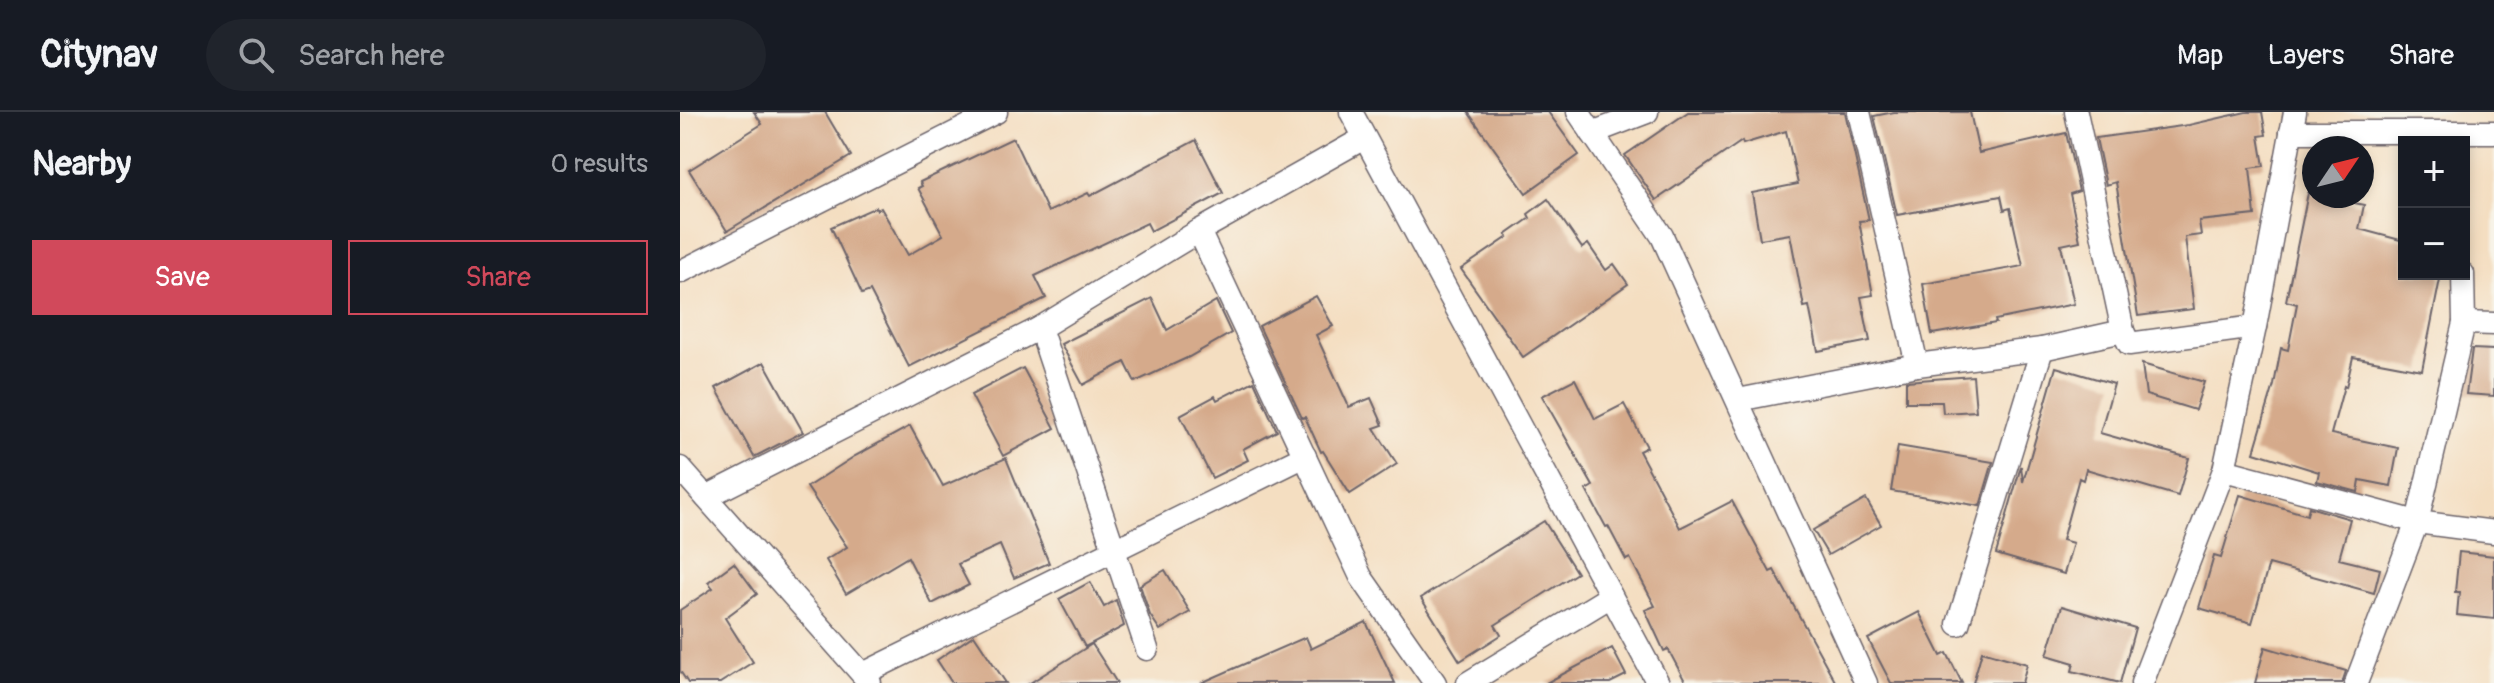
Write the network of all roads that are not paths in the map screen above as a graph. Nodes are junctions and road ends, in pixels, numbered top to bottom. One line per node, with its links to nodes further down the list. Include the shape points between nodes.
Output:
1 (996, 112): 14 (street)
2 (1351, 112): 12 (street)
3 (1578, 112): 9 (street)
4 (1647, 112): 9 (street)
5 (1859, 112): 22 (street)
6 (2076, 112): 20 (street)
7 (2293, 122): 10 (street); 18 (street)
8 (2494, 132): 11 (street)
9 (1592, 133): 23 (street, via 1656,223)
10 (2451, 136)
11 (2468, 136)
12 (1364, 138): 13 (street); 31 (street)
13 (1199, 231): 19 (street); 24 (street)
14 (680, 272)
15 (2463, 280): 16 (street)
16 (2464, 323): 17 (street); 28 (street)
17 (2494, 324)
18 (2255, 327): 20 (street, via 2129,344); 26 (street)
19 (1040, 328): 27 (street); 30 (street)
20 (2123, 331): 21 (street)
21 (2042, 349): 22 (street); 32 (street)
22 (1917, 365): 23 (street)
23 (1738, 400): 38 (street)
24 (1305, 456): 30 (street); 35 (street, via 1361,577)
25 (680, 468): 27 (street)
26 (2224, 470): 28 (street); 39 (street)
27 (706, 497): 34 (street)
28 (2417, 522): 29 (street); 40 (street)
29 (2494, 532)
30 (1116, 550): 33 (street); 34 (street)
31 (1611, 596): 36 (street); 37 (street)
32 (1958, 624)
33 (1147, 649)
34 (866, 679)
35 (1435, 683)
36 (1468, 683)
37 (1658, 683)
38 (1866, 683)
39 (2142, 683)
40 (2356, 683)

